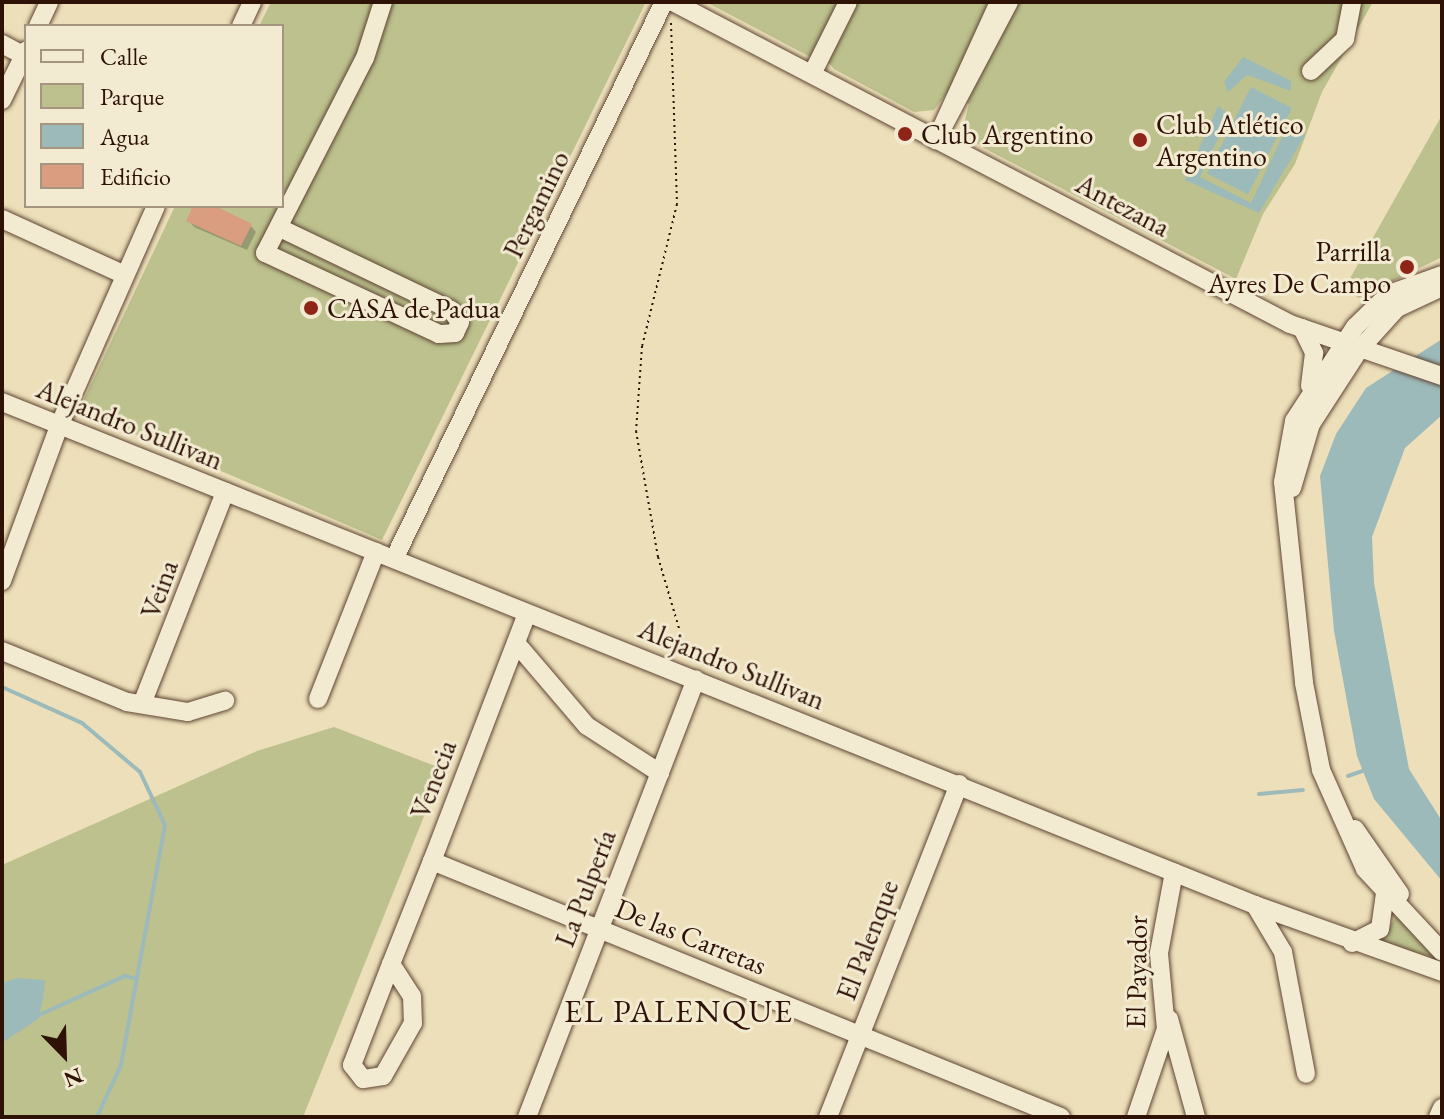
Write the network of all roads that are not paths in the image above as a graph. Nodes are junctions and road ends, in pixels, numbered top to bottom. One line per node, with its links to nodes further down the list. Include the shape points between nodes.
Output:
1 (49, 2): 9 (street)
2 (252, 2): 10 (street)
3 (383, 2): 20 (street, via 365,58)
4 (848, 2): 15 (street)
5 (999, 2): 17 (street)
6 (1009, 2): 17 (street)
7 (1352, 2): 14 (street, via 1345,39)
8 (669, 7): 15 (street, Antezana); 35 (street, Pergamino)
9 (39, 24)
10 (242, 24)
11 (2, 44): 12 (street)
12 (24, 54)
13 (24, 56): 16 (street)
14 (1311, 71)
15 (812, 74): 17 (street, Antezana)
16 (2, 100)
17 (936, 140): 25 (street, Antezana)
18 (155, 208): 21 (street)
19 (2, 219): 21 (street)
20 (282, 229): 20 (street, via 267,239 268,258 439,334 455,333 460,322 451,310)
21 (125, 275): 31 (street)
22 (1442, 275): 24 (street, via 1405,286)
23 (1442, 287): 27 (street, via 1397,308)
24 (1361, 318): 26 (street); 27 (street)
25 (1302, 328): 26 (street, Antezana); 29 (street, via 1315,360)
26 (1320, 335): 27 (street, Antezana)
27 (1351, 347): 28 (street, Antezana); 29 (street); 33 (street, via 1306,435)
28 (1442, 376)
29 (1308, 394): 33 (street, via 1283,464)
30 (2, 402): 31 (street, Alejandro Sullivan)
31 (59, 426): 32 (street, Alejandro Sullivan); 36 (street)
32 (225, 492): 34 (street, Alejandro Sullivan); 43 (street, Veina)
33 (1287, 527): 44 (street)
34 (376, 552): 35 (street, Alejandro Sullivan); 41 (street)
35 (394, 559): 37 (street, Alejandro Sullivan)
36 (2, 581)
37 (527, 614): 38 (street, Venecia); 40 (street, Alejandro Sullivan)
38 (516, 643): 45 (street, via 587,726); 47 (street, Venecia)
39 (2, 651): 43 (street)
40 (691, 678): 45 (street, La Pulpería); 46 (street, Alejandro Sullivan)
41 (318, 699)
42 (225, 701): 43 (street, via 188,712)
43 (142, 704)
44 (1321, 770): 49 (street, via 1350,844); 53 (street, via 1380,868)
45 (660, 773): 52 (street, La Pulpería)
46 (959, 784): 48 (street, Alejandro Sullivan); 60 (street, El Palenque)
47 (432, 861): 52 (street, De las Carretas); 57 (street, Venecia)
48 (1174, 872): 50 (street, Alejandro Sullivan); 59 (street, El Payador, via 1159,953)
49 (1385, 894): 54 (street, via 1380,929); 56 (street)
50 (1255, 905): 51 (street, Alejandro Sullivan); 55 (street)
51 (1300, 923): 54 (street, Alejandro Sullivan); 55 (street)
52 (599, 928): 60 (street, De las Carretas); 63 (street, La Pulpería)
53 (1442, 935)
54 (1352, 943): 58 (street, Alejandro Sullivan)
55 (1281, 948): 61 (street)
56 (1442, 952)
57 (391, 964): 57 (street, Venecia, via 352,1065 363,1079 383,1076 413,1023 412,996)
58 (1439, 974)
59 (1166, 1013): 66 (street, El Payador, via 1161,1055); 67 (street)
60 (860, 1036): 64 (street, El Palenque); 65 (street, De las Carretas)
61 (1306, 1074)
62 (1442, 1108): 68 (street)
63 (527, 1117)
64 (828, 1117)
65 (1061, 1117)
66 (1136, 1117)
67 (1196, 1117)
68 (1438, 1117)

